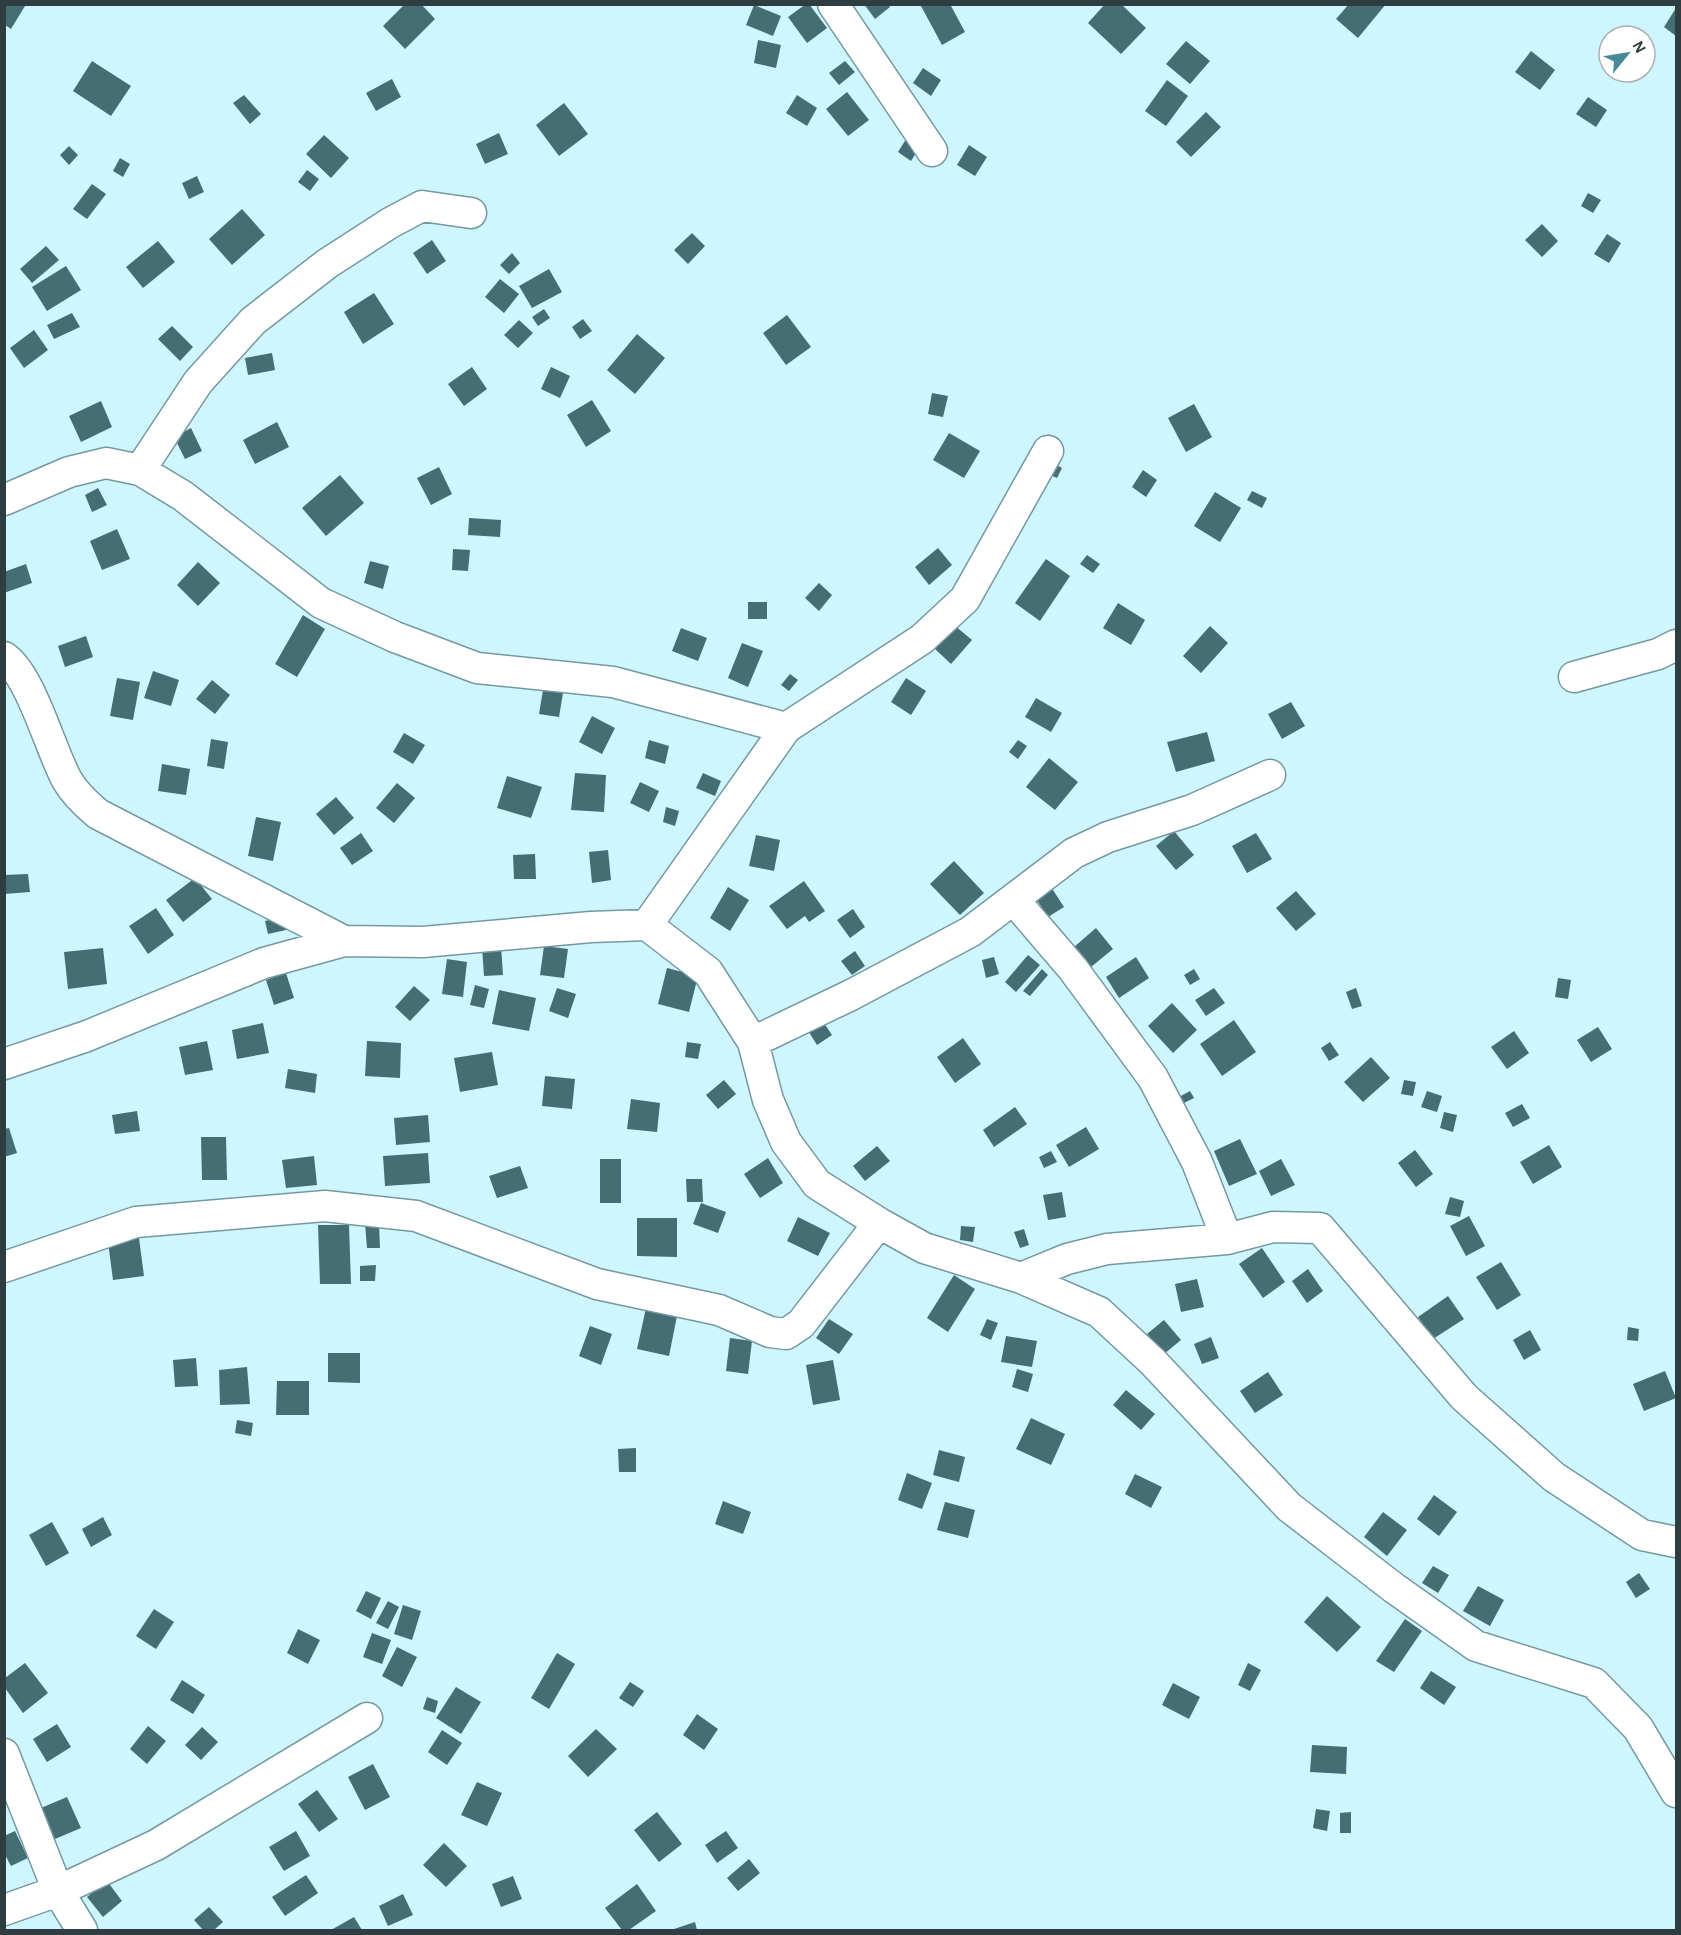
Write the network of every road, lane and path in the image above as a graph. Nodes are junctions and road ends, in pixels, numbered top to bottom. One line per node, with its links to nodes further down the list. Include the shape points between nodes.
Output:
1 (833, 4): 2 (street)
2 (932, 151)
3 (471, 213): 5 (street, via 422,206 328,263 253,321 198,382)
4 (1048, 451): 10 (street, via 965,599 922,639)
5 (140, 470): 6 (street, via 106,463 69,472); 10 (street, via 183,496 321,603 394,637 477,668 613,682)
6 (4, 500)
7 (1677, 645): 9 (street)
8 (4, 657): 14 (street, via 23,678 67,781 80,799 98,814)
9 (1574, 677)
10 (786, 728): 13 (street)
11 (1270, 775): 12 (street, via 1192,810 1108,837 1074,853)
12 (1014, 900): 15 (street, via 970,932); 18 (street, via 1072,969 1153,1078 1197,1162)
13 (647, 925): 14 (street, via 423,942); 15 (street, via 708,972)
14 (344, 941): 16 (street, via 264,963 87,1036)
15 (753, 1042): 17 (street, via 768,1100 786,1142 817,1184)
16 (4, 1064)
17 (879, 1223): 19 (street, via 801,1324 786,1334 770,1332 719,1310 597,1284 416,1216 325,1206 136,1222); 20 (street, via 924,1248)
18 (1227, 1239): 20 (street, via 1107,1249 1067,1259); 21 (street, via 1274,1227 1320,1228 1464,1397 1546,1470 1642,1534)
19 (4, 1267)
20 (1021, 1278): 24 (street, via 1099,1312 1153,1362 1289,1507 1476,1646 1594,1683 1638,1728)
21 (1677, 1542)
22 (367, 1718): 25 (street, via 156,1845)
23 (4, 1754): 25 (street)
24 (1677, 1792)
25 (58, 1891): 26 (street); 27 (street)
26 (4, 1910)
27 (82, 1930)

